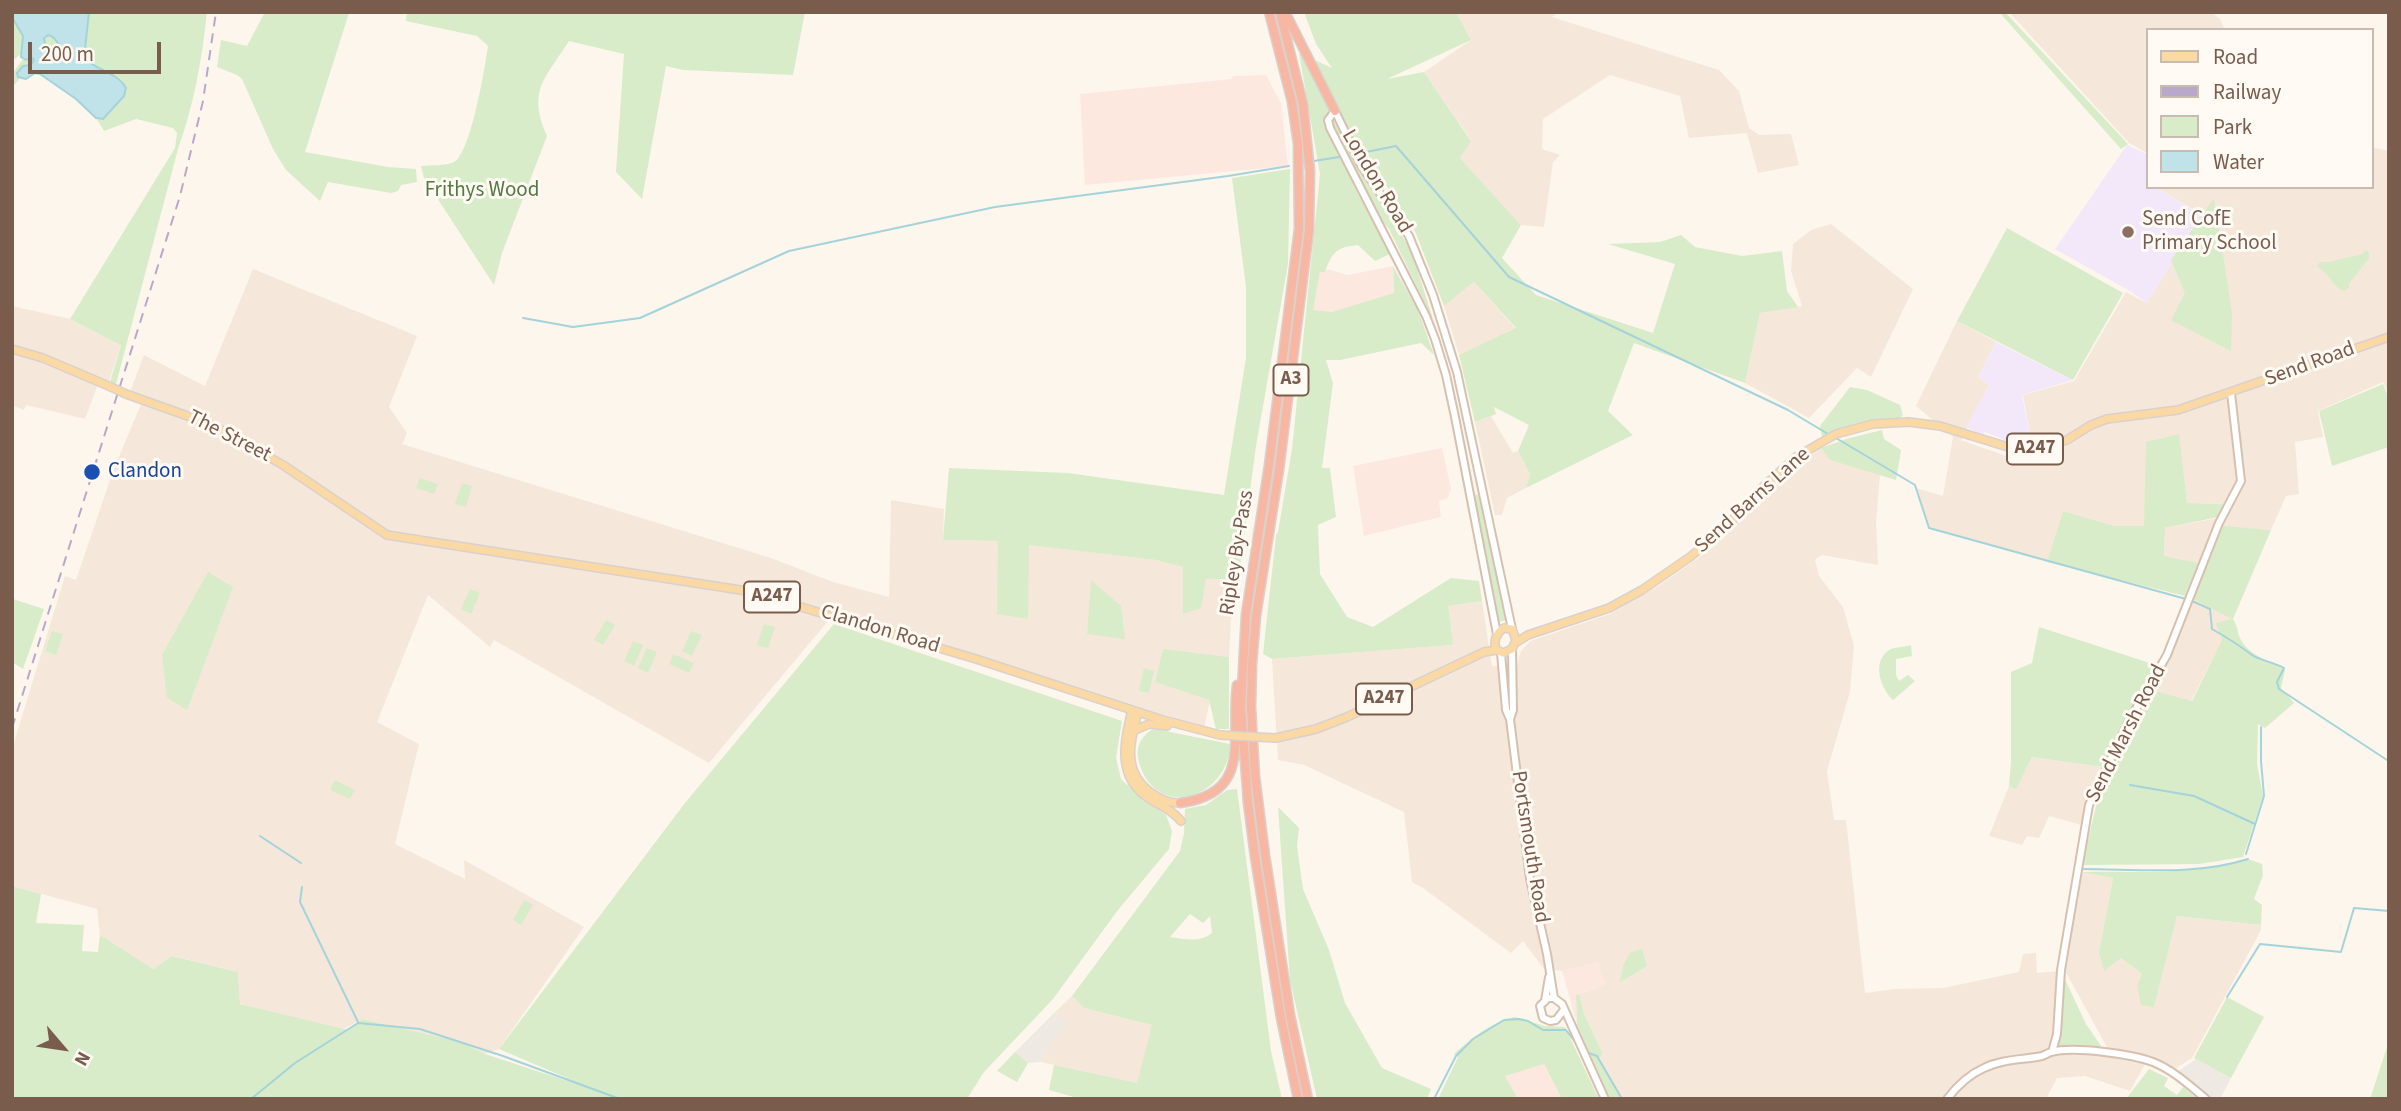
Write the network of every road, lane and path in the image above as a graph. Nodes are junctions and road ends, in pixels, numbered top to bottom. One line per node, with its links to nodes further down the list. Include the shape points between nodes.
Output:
1 (1269, 12): 12 (highway, Ripley By-Pass / A3, via 1295,122 1299,229)
2 (1283, 12): 3 (highway); 27 (highway, Ripley By-Pass / A3, via 1303,104 1310,171 1309,230 1256,616 1251,707 1265,855)
3 (1335, 111): 8 (main road, London Road, via 1362,165 1409,236 1433,295 1457,372); 10 (main road, London Road, via 1328,120 1330,128 1435,339 1455,417)
4 (2389, 337): 6 (main road, Send Road / A247)
5 (12, 349): 7 (main road, The Street / A247, bridge, via 210,424)
6 (2231, 393): 9 (main road, Send Barns Lane / A247, via 2178,410 2107,419 2067,440 2035,449 2008,447 1940,426 1909,422 1873,424 1832,436 1796,457 1726,527 1642,590 1596,614); 25 (main road, Send Marsh Road, via 2241,481 2167,655 2089,805)
7 (393, 536): 13 (main road, Clandon Road / A247, via 747,591)
8 (1514, 631): 9 (main road); 10 (main road, via 1504,628); 11 (main road)
9 (1528, 635): 11 (main road, Send Barns Lane / A247)
10 (1497, 645): 11 (main road, Send Barns Lane); 14 (main road, Portsmouth Road); 15 (main road, Clandon Road / A247, bridge, via 1317,729 1277,738 1220,736)
11 (1513, 646): 14 (main road, Portsmouth Road, via 1514,710)
12 (1242, 663): 17 (highway, via 1235,696 1233,768 1216,791); 26 (highway, Ripley By-Pass / A3, via 1248,803 1278,1004)
13 (1135, 711): 15 (main road, Clandon Road / A247); 16 (main road); 18 (main road, via 1123,750 1128,775 1138,790 1168,807)
14 (1510, 719): 19 (main road, Portsmouth Road, via 1530,878)
15 (1186, 727): 16 (main road, via 1149,724)
16 (1133, 731): 17 (main road, via 1130,762 1139,782 1158,798)
17 (1180, 803)
18 (1181, 821)
19 (1550, 976): 20 (main road, Portsmouth Road); 21 (main road, Portsmouth Road)
20 (1554, 998): 21 (main road); 22 (main road, Portsmouth Road)
21 (1545, 1000): 23 (main road, via 1539,1008 1541,1014 1546,1020)
22 (1563, 1011): 23 (main road); 24 (main road, Portsmouth Road)
23 (1556, 1020): 24 (main road)
24 (1573, 1030): 28 (main road, Portsmouth Road)
25 (2052, 1052): 29 (main road, via 1985,1067 1957,1086); 30 (main road, via 2106,1052 2152,1062 2173,1072)
26 (1298, 1099)
27 (1308, 1099)
28 (1605, 1099)
29 (1947, 1099)
30 (2206, 1099)

